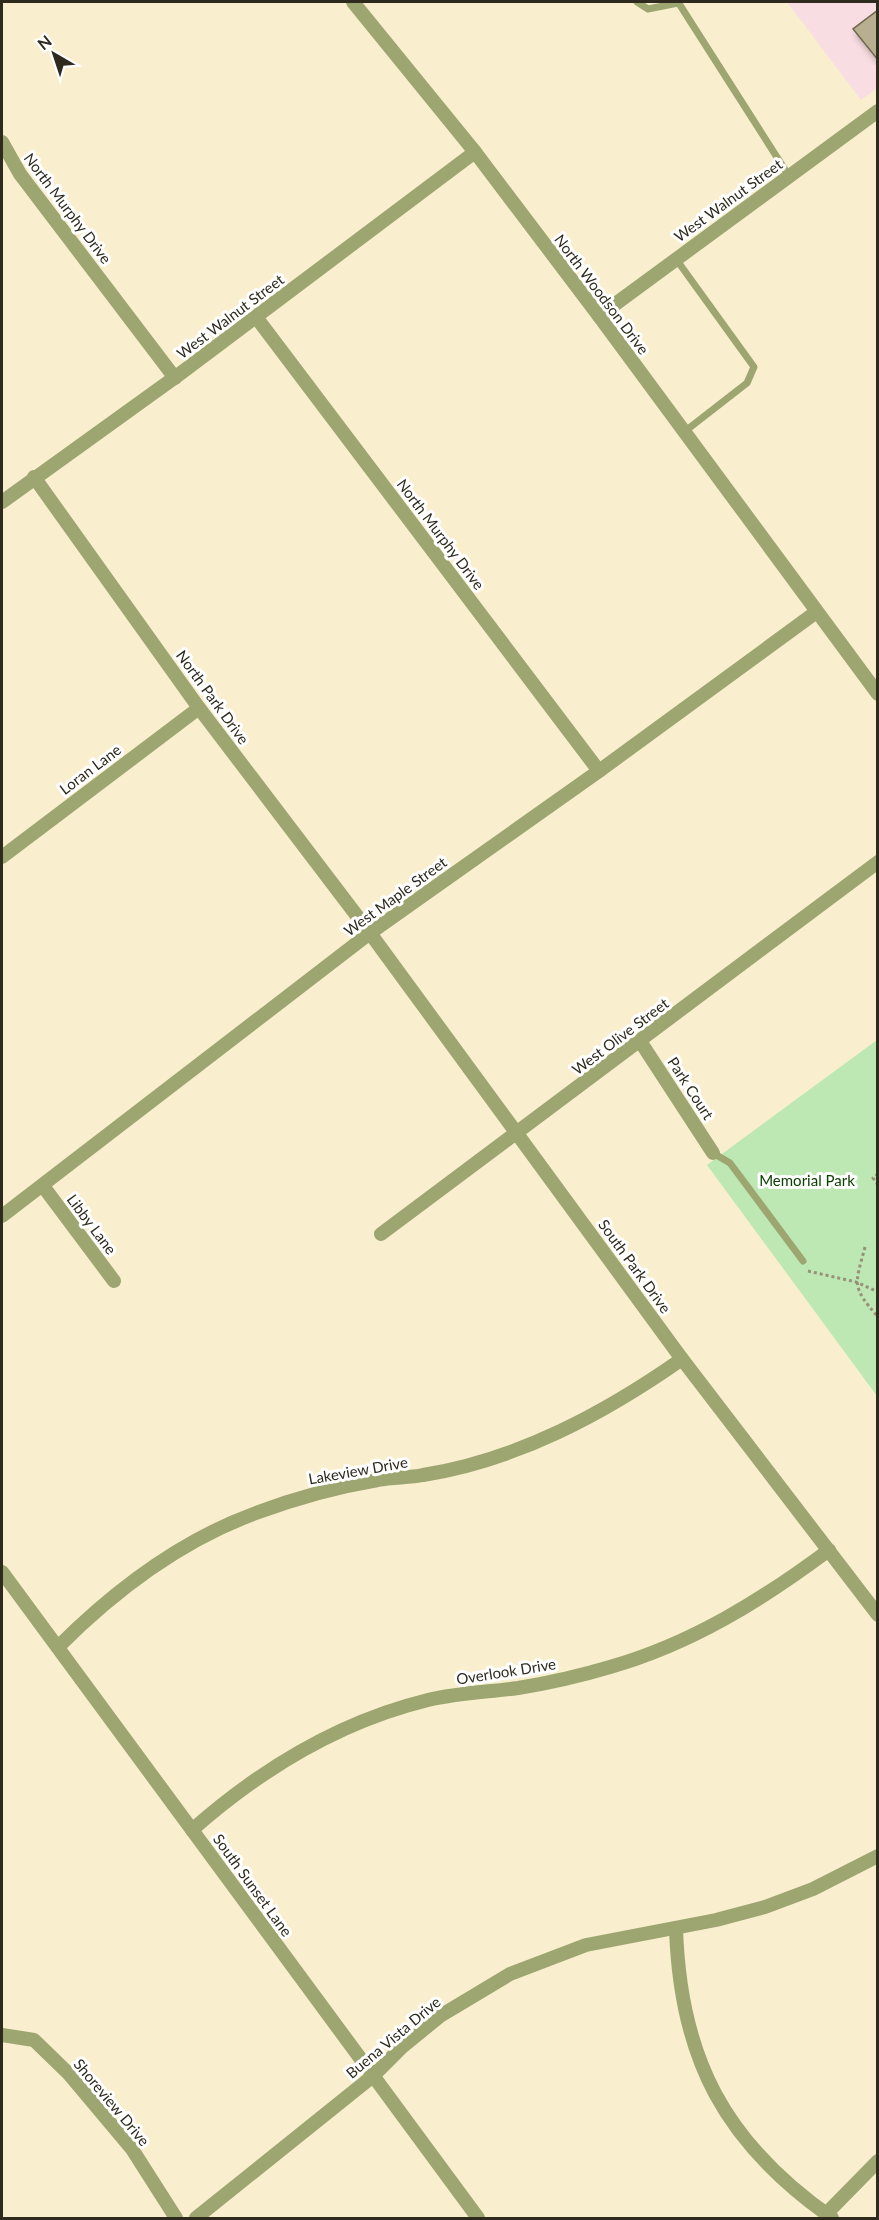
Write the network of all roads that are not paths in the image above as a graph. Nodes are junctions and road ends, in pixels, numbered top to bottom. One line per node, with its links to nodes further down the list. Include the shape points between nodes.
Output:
1 (353, 2): 6 (street, North Woodson Drive)
2 (637, 2): 3 (lane, via 648,9)
3 (678, 2): 7 (lane)
4 (878, 111): 7 (street, West Walnut Street)
5 (2, 142): 11 (street, North Murphy Drive, via 20,174)
6 (475, 152): 9 (street, North Woodson Drive); 10 (street, West Walnut Street)
7 (789, 176): 8 (street, West Walnut Street)
8 (676, 259): 9 (street, West Walnut Street); 12 (lane, via 754,367 747,382)
9 (599, 316): 12 (street, North Woodson Drive)
10 (256, 317): 11 (street, West Walnut Street); 18 (street, North Murphy Drive)
11 (175, 378): 13 (street, West Walnut Street)
12 (684, 432): 15 (street, North Woodson Drive)
13 (34, 477): 14 (street, West Walnut Street); 17 (street, North Park Drive)
14 (2, 501)
15 (815, 613): 16 (street, North Woodson Drive); 18 (street, West Maple Street)
16 (878, 694)
17 (199, 708): 19 (street, Loran Lane); 21 (street, North Park Drive)
18 (599, 771): 21 (street, West Maple Street)
19 (2, 857)
20 (878, 862): 22 (street, West Olive Street)
21 (370, 933): 23 (street, South Park Drive); 25 (street, West Maple Street)
22 (640, 1041): 23 (street, West Olive Street); 24 (street, Park Court)
23 (517, 1134): 27 (street, West Olive Street); 30 (street, South Park Drive)
24 (713, 1154): 28 (lane, via 730,1163)
25 (44, 1186): 26 (street, West Maple Street); 29 (street, Libby Lane)
26 (2, 1216)
27 (381, 1234)
28 (803, 1261)
29 (114, 1281)
30 (682, 1359): 31 (street, South Park Drive); 34 (street, Lakeview Drive, via 602,1410 520,1448 424,1475 344,1486 253,1513 210,1533 129,1583)
31 (829, 1550): 33 (street, South Park Drive); 35 (street, Overlook Drive, via 742,1610 654,1652 571,1678 428,1700 345,1728 260,1774)
32 (2, 1572): 34 (street, South Sunset Lane)
33 (878, 1615)
34 (58, 1647): 35 (street, South Sunset Lane)
35 (192, 1830): 39 (street, South Sunset Lane)
36 (878, 1856): 37 (street, Buena Vista Drive, via 813,1889 765,1907)
37 (676, 1928): 39 (street, Buena Vista Drive, via 586,1945 510,1974 440,2016); 41 (street, via 677,1968 690,2034 719,2102 759,2157)
38 (2, 2035): 42 (street, Shoreview Drive, via 34,2040 69,2074 132,2149)
39 (373, 2076): 43 (street, Buena Vista Drive); 44 (street, South Sunset Lane)
40 (878, 2162): 41 (street)
41 (829, 2216)
42 (176, 2218)
43 (196, 2218)
44 (478, 2218)

